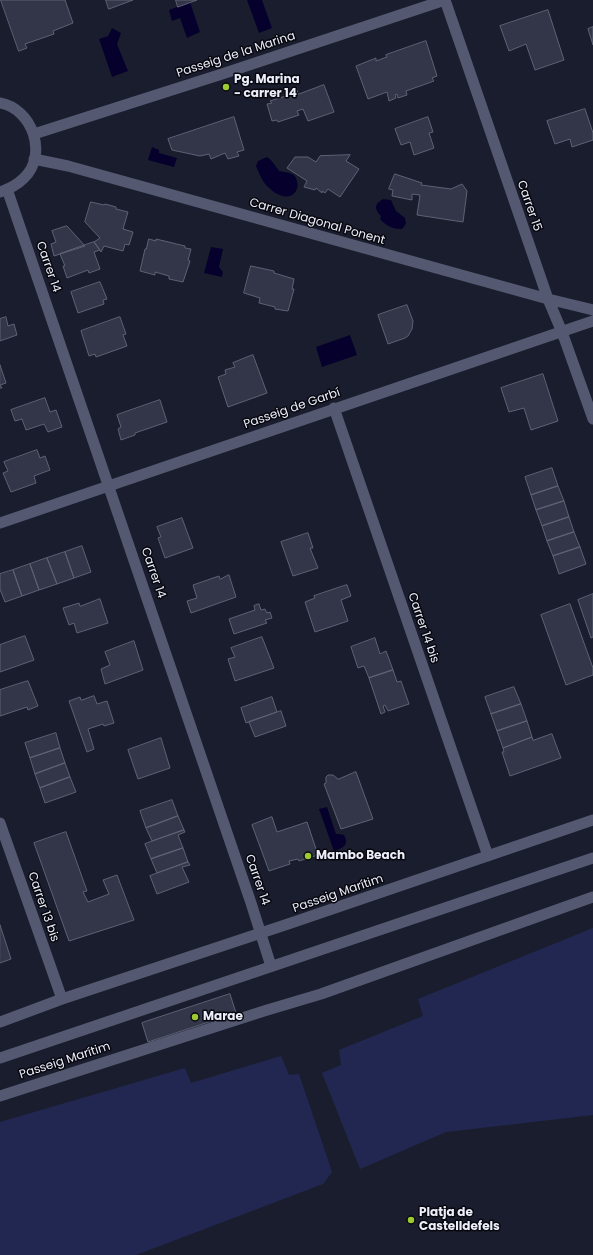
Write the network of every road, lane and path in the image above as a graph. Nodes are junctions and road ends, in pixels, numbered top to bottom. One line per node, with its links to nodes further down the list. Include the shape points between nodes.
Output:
1 (445, 0): 3 (street, Passeig de la Marina); 6 (street, Carrer 15)
2 (0, 104): 3 (street, via 17,110 28,120)
3 (34, 134): 4 (street)
4 (34, 159): 5 (street, via 25,178); 6 (street, Carrer Diagonal Ponent, via 68,166)
5 (4, 191): 12 (street, Carrer 14)
6 (548, 299): 7 (street, Carrer Diagonal Ponent); 9 (street, Carrer 15)
7 (593, 310)
8 (593, 321): 9 (street, Passeig de Garbí)
9 (562, 332): 10 (street, Passeig de Garbí); 11 (street, Carrer 15)
10 (334, 408): 12 (street, Passeig de Garbí); 16 (street, Carrer 14 bis)
11 (593, 419)
12 (109, 485): 13 (street, Passeig de Garbí); 19 (street, Carrer 14)
13 (0, 523)
14 (593, 820): 16 (street, Passeig Marítim)
15 (0, 823): 21 (street, Carrer 13 bis)
16 (488, 856): 19 (street, Passeig Marítim)
17 (593, 858): 20 (street, Passeig Marítim)
18 (593, 897): 24 (street, Passeig Marítim, via 321,994)
19 (261, 933): 20 (street, Carrer 14); 21 (street, Passeig Marítim)
20 (271, 966): 23 (street, Passeig Marítim)
21 (62, 1000): 22 (street, Passeig Marítim)
22 (0, 1022)
23 (0, 1058)
24 (0, 1096)

